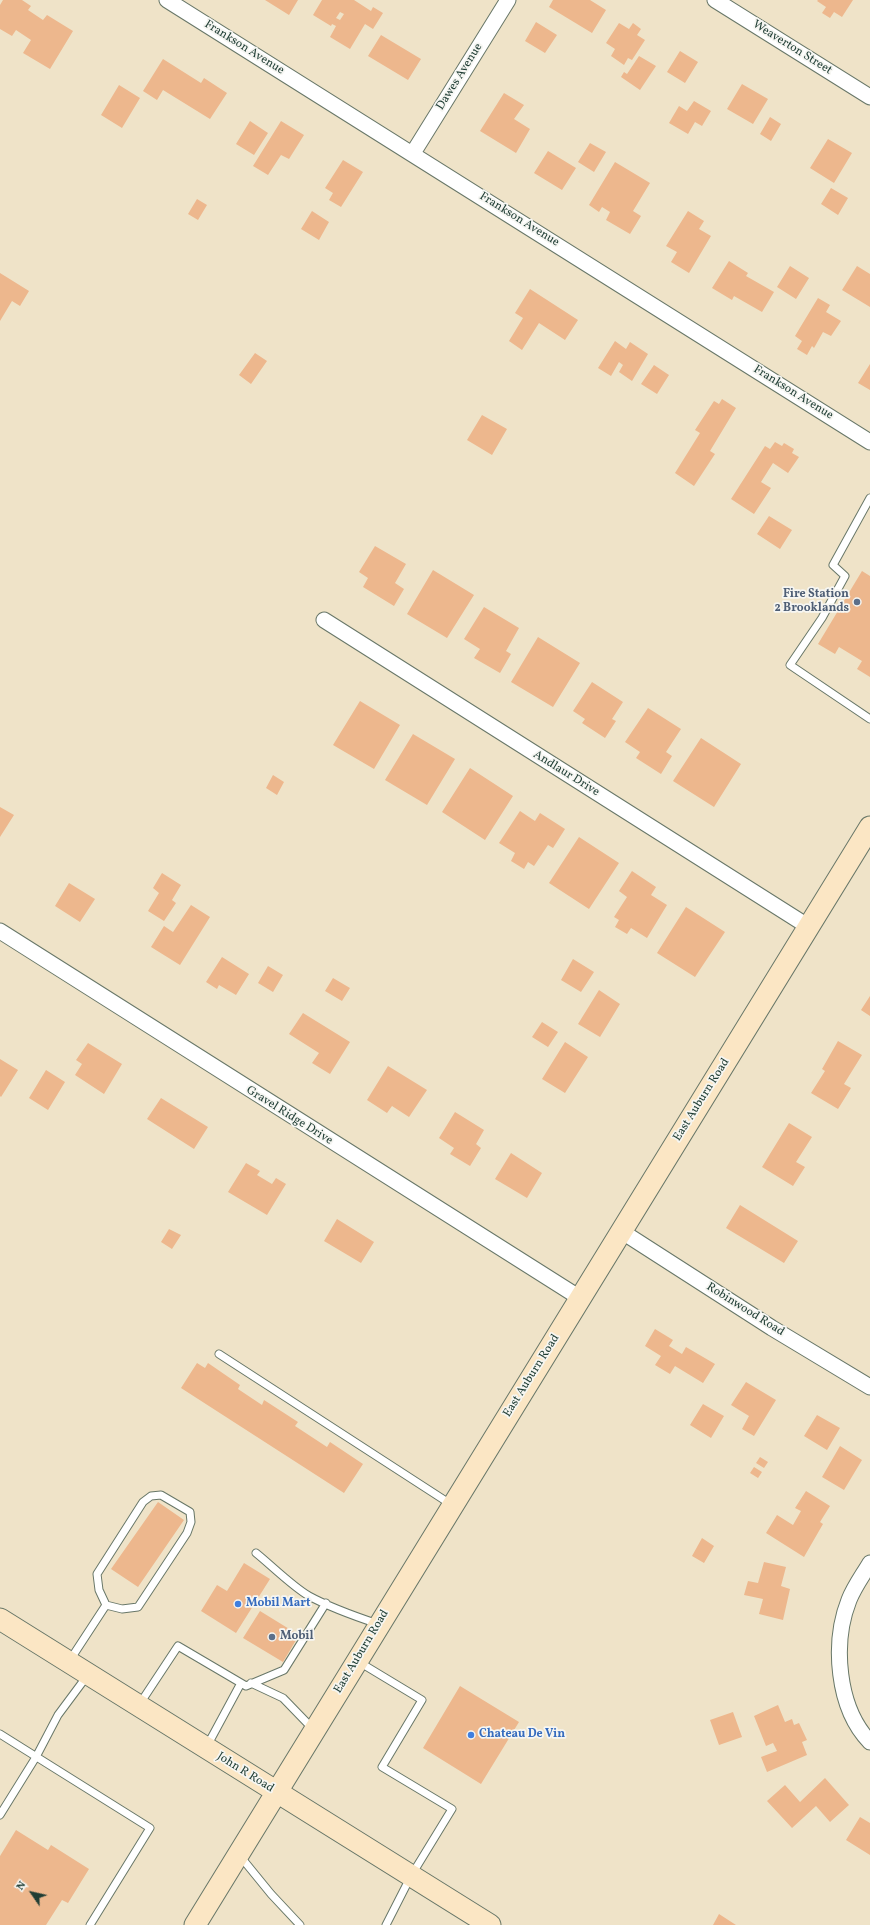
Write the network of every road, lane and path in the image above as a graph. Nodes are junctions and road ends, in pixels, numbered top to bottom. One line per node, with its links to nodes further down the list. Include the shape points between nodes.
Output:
1 (167, 0): 5 (street, Frankson Avenue)
2 (508, 0): 5 (street, Dawes Avenue)
3 (714, 0): 4 (street, Weaverton Street)
4 (870, 97)
5 (412, 153): 6 (street, Frankson Avenue)
6 (870, 442)
7 (870, 498): 9 (lane, via 833,565 845,576 822,618 790,665)
8 (324, 620): 11 (street, Andlaur Drive)
9 (870, 719)
10 (870, 827): 11 (main road, East Auburn Road)
11 (809, 927): 13 (main road, East Auburn Road)
12 (0, 931): 14 (street, Gravel Ridge Drive)
13 (620, 1231): 14 (main road, East Auburn Road); 16 (street, Robinwood Road)
14 (580, 1298): 17 (main road, East Auburn Road)
15 (219, 1354): 17 (lane)
16 (870, 1387)
17 (452, 1505): 23 (main road, East Auburn Road)
18 (256, 1553): 20 (lane, via 308,1596)
19 (870, 1563): 32 (street, via 849,1600 839,1646 844,1693 852,1714)
20 (326, 1603): 23 (lane, via 336,1610); 28 (lane, via 284,1670)
21 (106, 1605): 21 (lane, via 122,1609 138,1607 187,1533 191,1522 190,1512 161,1495 151,1496 143,1502 97,1574 99,1590); 25 (lane)
22 (0, 1619): 25 (main road, John R Road)
23 (378, 1624): 24 (main road, East Auburn Road)
24 (356, 1660): 30 (main road, East Auburn Road); 38 (lane, via 422,1700 382,1767 452,1809)
25 (69, 1662): 26 (main road, John R Road)
26 (88, 1674): 29 (main road, John R Road); 34 (lane, via 58,1715)
27 (241, 1683): 28 (lane, via 246,1686); 29 (lane, via 178,1646); 33 (lane)
28 (251, 1683): 30 (lane, via 283,1698)
29 (138, 1706): 33 (main road, John R Road)
30 (314, 1730): 35 (main road, East Auburn Road)
31 (0, 1734): 34 (lane)
32 (870, 1742)
33 (205, 1748): 35 (main road, John R Road)
34 (36, 1757): 36 (lane); 40 (lane, via 150,1828)
35 (276, 1792): 37 (main road, East Auburn Road); 38 (main road, John R Road)
36 (0, 1815)
37 (239, 1854): 41 (main road, East Auburn Road); 42 (lane)
38 (411, 1876): 39 (main road, John R Road); 43 (lane)
39 (482, 1923)
40 (90, 1925)
41 (195, 1925)
42 (298, 1925)
43 (386, 1925)

